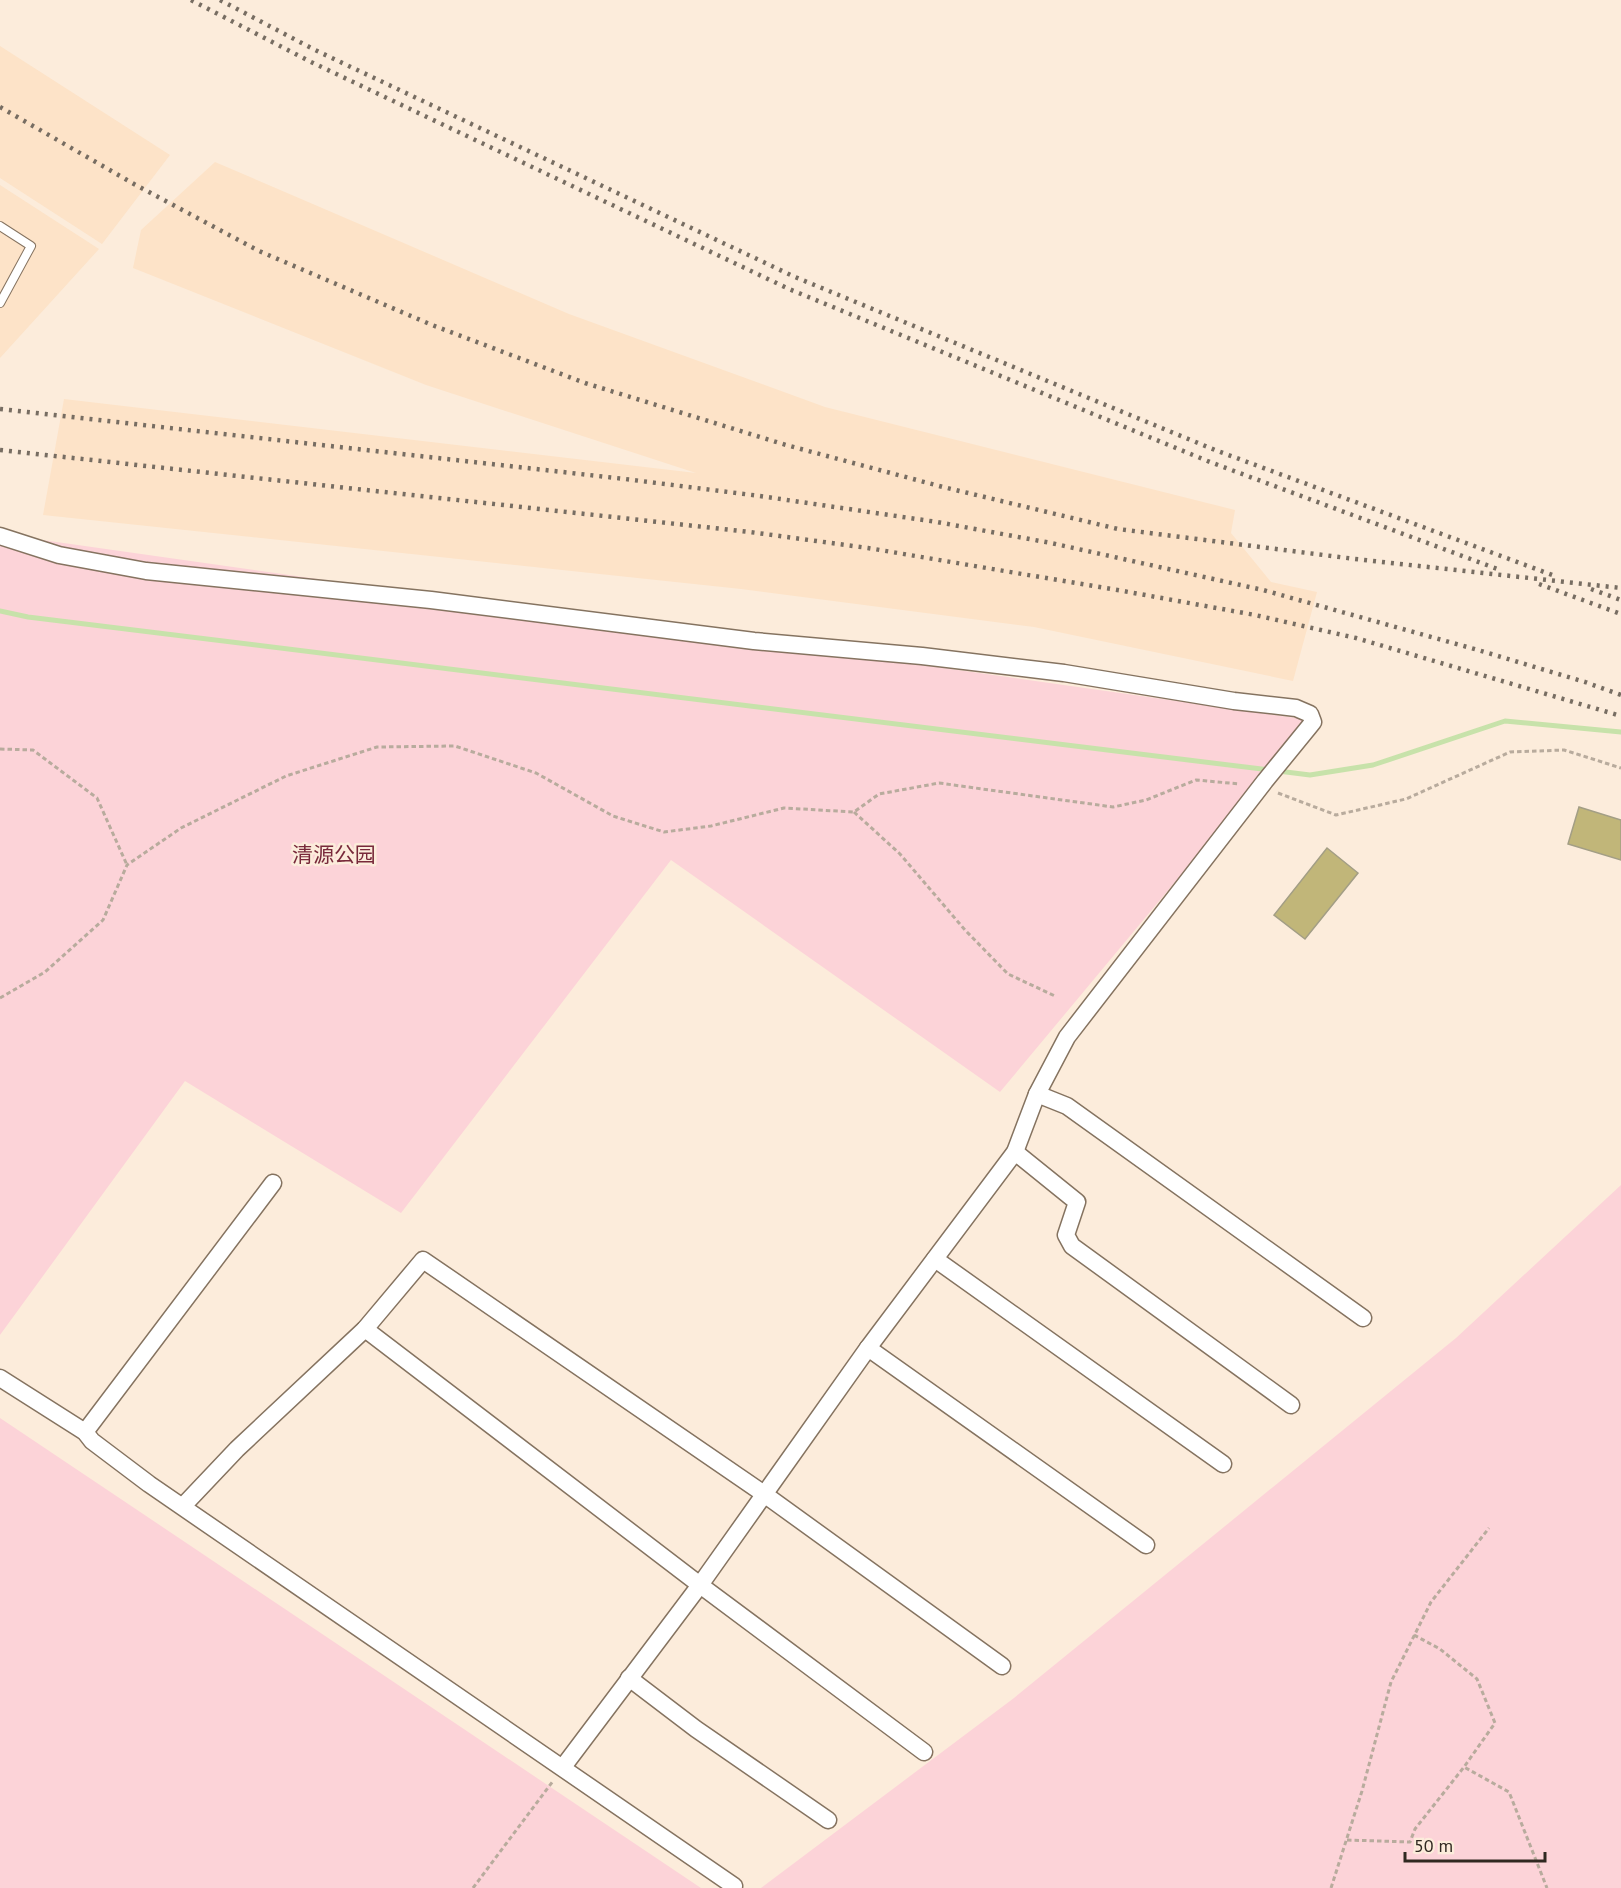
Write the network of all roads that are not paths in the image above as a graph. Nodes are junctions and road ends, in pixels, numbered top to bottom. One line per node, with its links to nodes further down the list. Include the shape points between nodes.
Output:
1 (0, 226): 2 (lane, via 31,246)
2 (0, 303)
3 (0, 536): 4 (street, via 59,555 146,571 1064,673 1296,708 1310,714 1313,722 1067,1037)
4 (1037, 1094): 5 (street); 8 (street, via 1067,1106)
5 (1014, 1152): 7 (street); 12 (street, via 1077,1202 1066,1235 1072,1246)
6 (273, 1183): 13 (street)
7 (935, 1259): 10 (street); 14 (street)
8 (1363, 1318)
9 (365, 1329): 15 (street, via 423,1260); 16 (street, via 237,1449); 18 (street)
10 (868, 1348): 15 (street); 17 (street)
11 (0, 1378): 13 (street)
12 (1290, 1405)
13 (85, 1432): 16 (street)
14 (1223, 1464)
15 (764, 1494): 18 (street); 19 (street)
16 (183, 1506): 22 (street)
17 (1146, 1545)
18 (700, 1585): 20 (street); 21 (street)
19 (1002, 1666)
20 (629, 1678): 22 (street); 23 (street)
21 (924, 1752)
22 (563, 1767): 24 (street)
23 (828, 1820)
24 (734, 1886)

